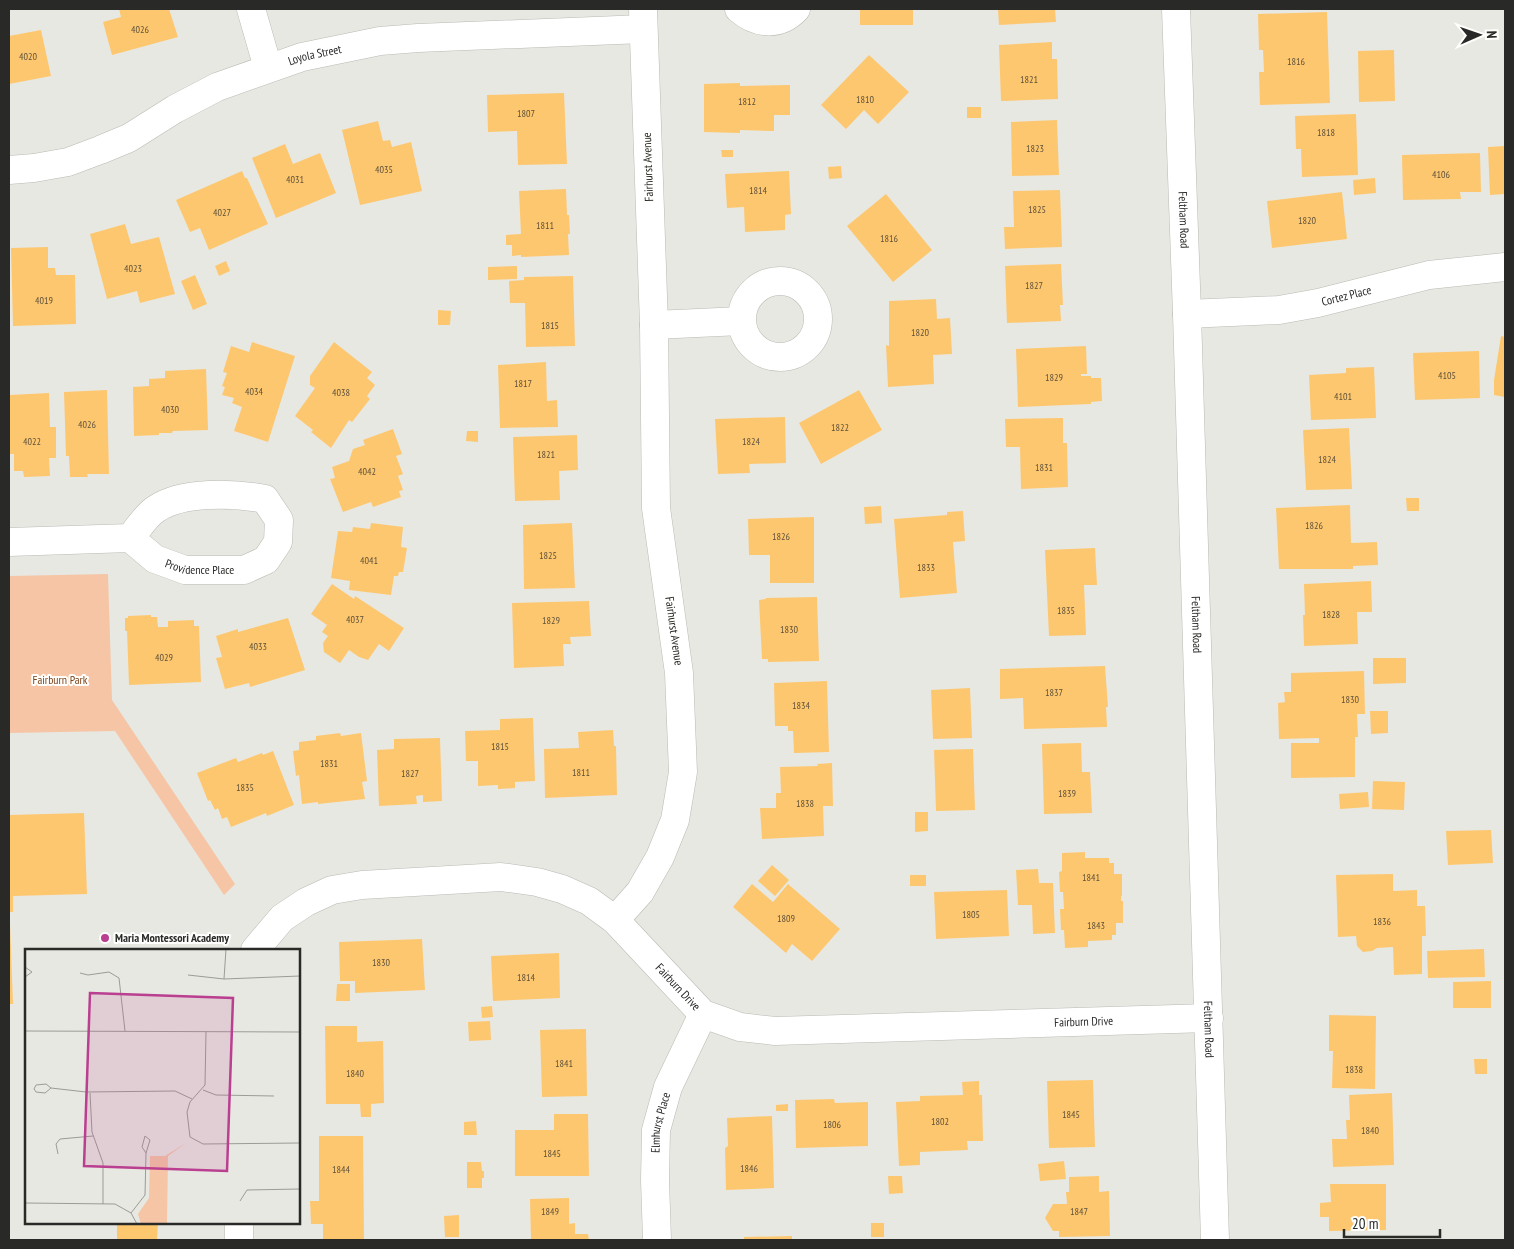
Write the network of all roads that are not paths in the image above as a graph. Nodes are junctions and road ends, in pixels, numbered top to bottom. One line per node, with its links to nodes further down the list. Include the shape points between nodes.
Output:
1 (251, 9): 6 (street)
2 (739, 9): 3 (street, via 758,21 770,22 782,19)
3 (796, 9)
4 (1176, 9): 9 (street, Feltham Road)
5 (643, 19): 6 (street, Loyola Street, via 380,41 302,56); 11 (street, Fairhurst Avenue)
6 (268, 68): 7 (street, Loyola Street, via 217,87 129,138 100,150 68,162)
7 (9, 170)
8 (1505, 267): 9 (street, Cortez Place, via 1429,275 1279,310)
9 (1188, 314): 17 (street, Feltham Road)
10 (741, 321): 11 (street)
11 (654, 325): 14 (street, Fairhurst Avenue, via 656,508 679,673 683,772 675,820 660,858 640,892)
12 (130, 538): 12 (street, Providence Place, via 155,559 185,570 244,570 266,560 278,542 279,520 264,499 243,495 185,497 156,509); 13 (street)
13 (9, 542)
14 (615, 920): 15 (street, Fairburn Drive, via 589,901 562,889 501,877 362,884 332,890 306,902 282,918); 16 (street, Fairburn Drive)
15 (256, 949)
16 (703, 1014): 17 (street, Fairburn Drive, via 740,1027 775,1031); 20 (street, Elmhurst Place, via 668,1087 656,1130)
17 (1209, 1018): 21 (street, Feltham Road)
18 (238, 1224): 19 (street)
19 (239, 1240)
20 (657, 1240)
21 (1215, 1240)

